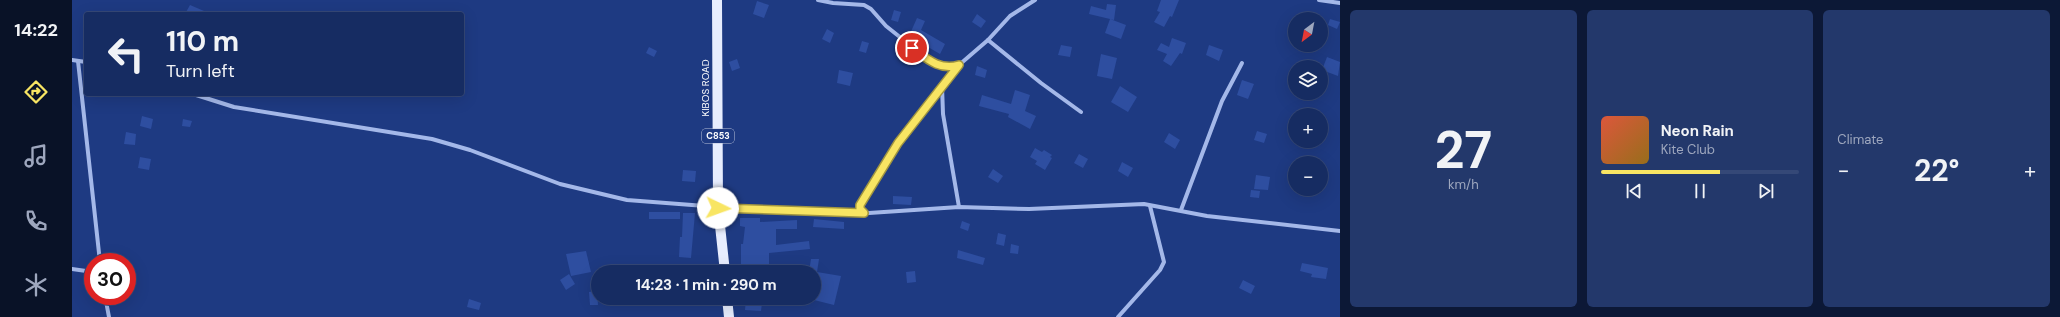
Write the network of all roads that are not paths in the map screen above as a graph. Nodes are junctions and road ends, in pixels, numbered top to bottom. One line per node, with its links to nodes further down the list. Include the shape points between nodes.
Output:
1 (717, 0): 17 (main road, KIBOS ROAD / C853)
2 (818, 0): 11 (street, via 871,9 886,26 930,61 946,67)
3 (1035, 0): 6 (street, via 1010,16)
4 (1320, 0): 5 (street)
5 (1340, 3)
6 (988, 40): 11 (street); 14 (street)
7 (72, 60): 8 (street)
8 (78, 61): 9 (street); 21 (street)
9 (84, 62)
10 (1242, 63): 18 (street, via 1222,101)
11 (959, 65): 12 (street)
12 (942, 86): 16 (street, via 943,114); 19 (street, via 898,143 863,199 859,208)
13 (199, 96): 17 (street, via 234,107 432,139 593,193 627,200)
14 (1081, 112)
15 (1150, 206): 16 (street, via 1144,204 1029,209); 18 (street); 29 (street, via 1164,262 1160,270)
16 (959, 207): 19 (street)
17 (718, 208): 19 (street); 22 (main road, KIBOS ROAD / C853)
18 (1181, 210): 20 (street, via 1207,216)
19 (864, 213)
20 (1340, 231)
21 (99, 253)
22 (724, 265)
23 (72, 269): 24 (street)
24 (84, 271)
25 (107, 305): 27 (street)
26 (728, 305): 28 (main road)
27 (109, 317)
28 (729, 317)
29 (1118, 317)

